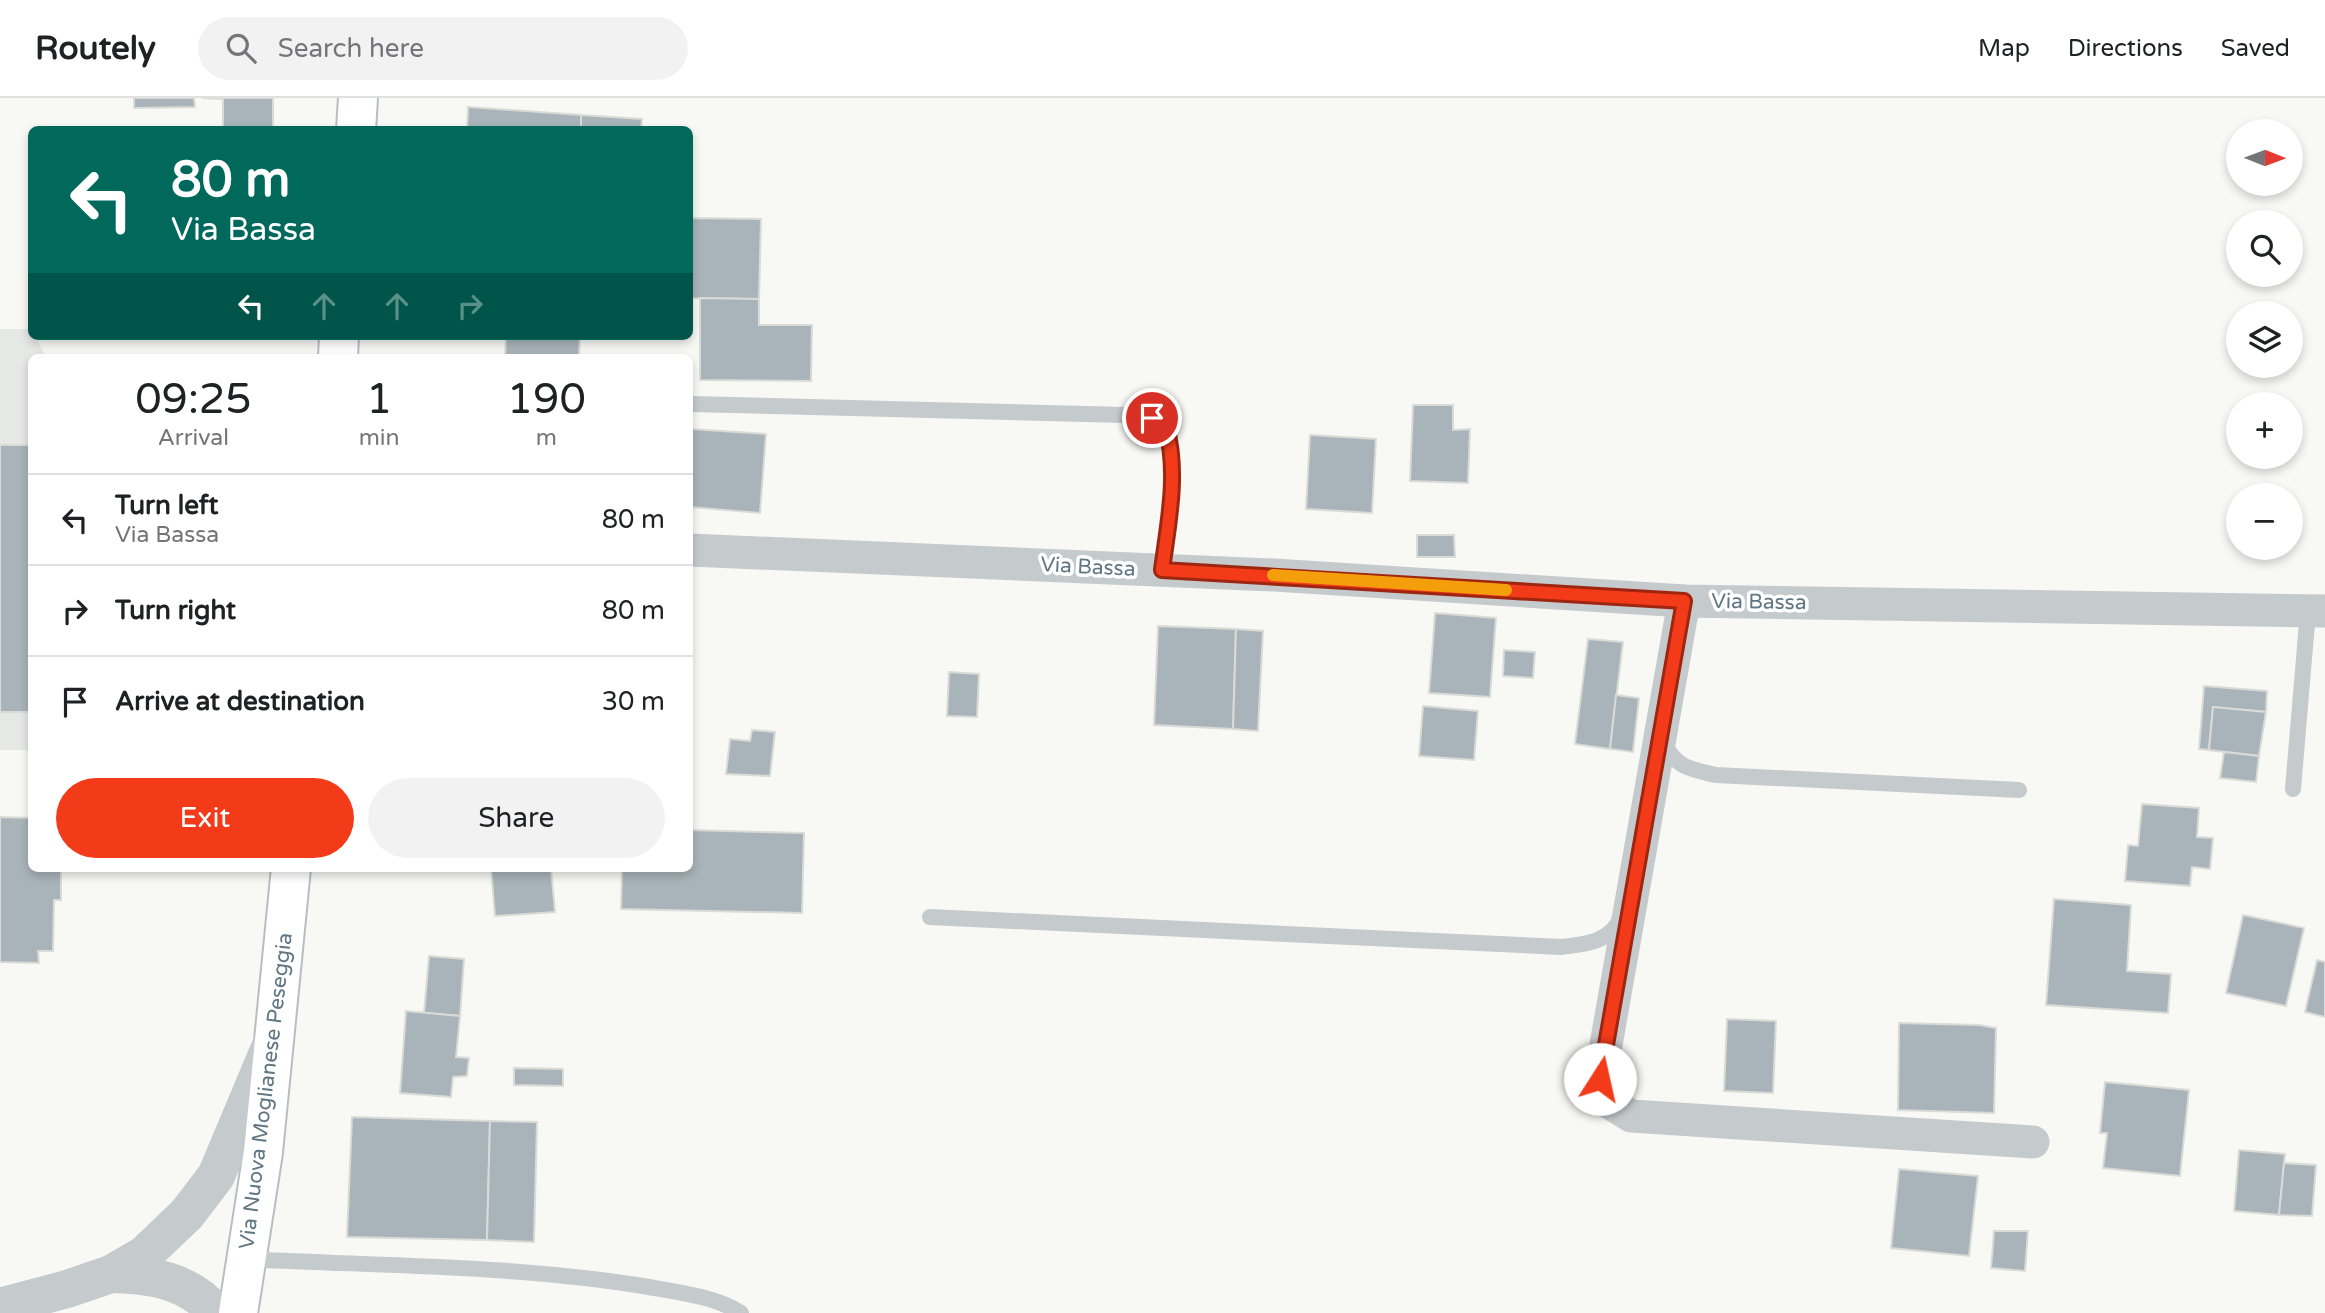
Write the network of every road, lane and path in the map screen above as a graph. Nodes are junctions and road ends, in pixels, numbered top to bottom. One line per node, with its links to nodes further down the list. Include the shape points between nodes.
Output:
1 (358, 98): 2 (main road)
2 (355, 126)
3 (693, 404): 5 (lane, via 1152,418 1166,427 1172,449 1171,505)
4 (693, 550): 5 (street, Via Bassa)
5 (1162, 570): 6 (street, Via Bassa)
6 (1684, 601): 7 (street, Via Bassa); 8 (street)
7 (2317, 611): 9 (lane)
8 (1660, 737): 10 (lane, via 1672,759 1716,775); 12 (street)
9 (2293, 789)
10 (2019, 790)
11 (291, 872): 14 (main road, Via Nuova Moglianese Peseggia)
12 (1633, 890): 13 (lane, via 1617,926 1595,943 1561,947); 15 (street, via 1600,1079 1610,1103 1631,1116)
13 (930, 917)
14 (274, 1039): 16 (main road, Via Nuova Moglianese Peseggia); 17 (street, via 216,1177 187,1214 144,1255)
15 (2033, 1142)
16 (246, 1259): 21 (main road, Via Nuova Moglianese Peseggia); 22 (lane, via 583,1276 671,1291 731,1306)
17 (111, 1274): 18 (street); 20 (street, via 147,1275 184,1286)
18 (0, 1308): 19 (street)
19 (18, 1313)
20 (216, 1313)
21 (238, 1313)
22 (741, 1313)

